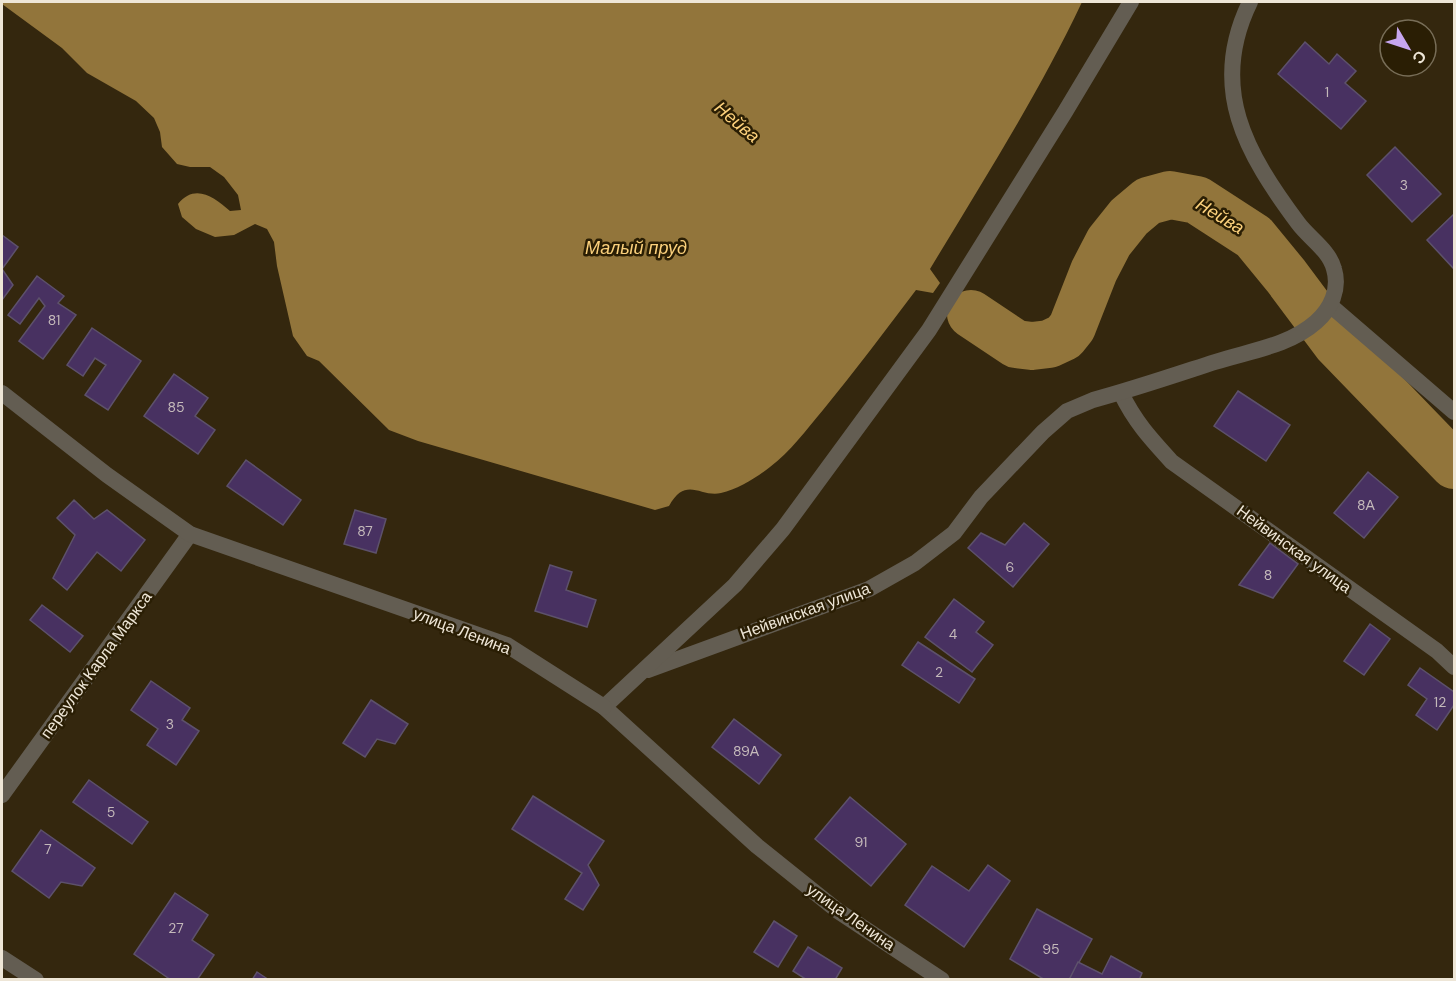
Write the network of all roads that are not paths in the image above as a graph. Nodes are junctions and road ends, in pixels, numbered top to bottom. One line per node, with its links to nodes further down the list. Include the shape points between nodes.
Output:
1 (1131, 2): 9 (street, via 929,330 783,529 735,585)
2 (1250, 2): 3 (street, via 1232,56 1231,85 1237,118 1251,151 1281,199 1334,268 1336,288)
3 (1331, 306): 5 (street, Нейвинская улица, via 1317,322 1274,345); 6 (street)
4 (2, 393): 7 (street, улица Ленина)
5 (1121, 393): 8 (street, Нейвинская улица, via 1143,430 1172,462); 9 (street, Нейвинская улица, via 1067,411 981,498 954,533 915,563 868,590)
6 (1455, 412)
7 (190, 534): 10 (street, улица Ленина, via 507,645); 11 (street, переулок Карла Маркса)
8 (1455, 667)
9 (639, 674): 10 (street)
10 (604, 707): 14 (street, улица Ленина, via 757,846 838,911)
11 (2, 795)
12 (2, 958): 13 (street)
13 (36, 980)
14 (942, 980)

